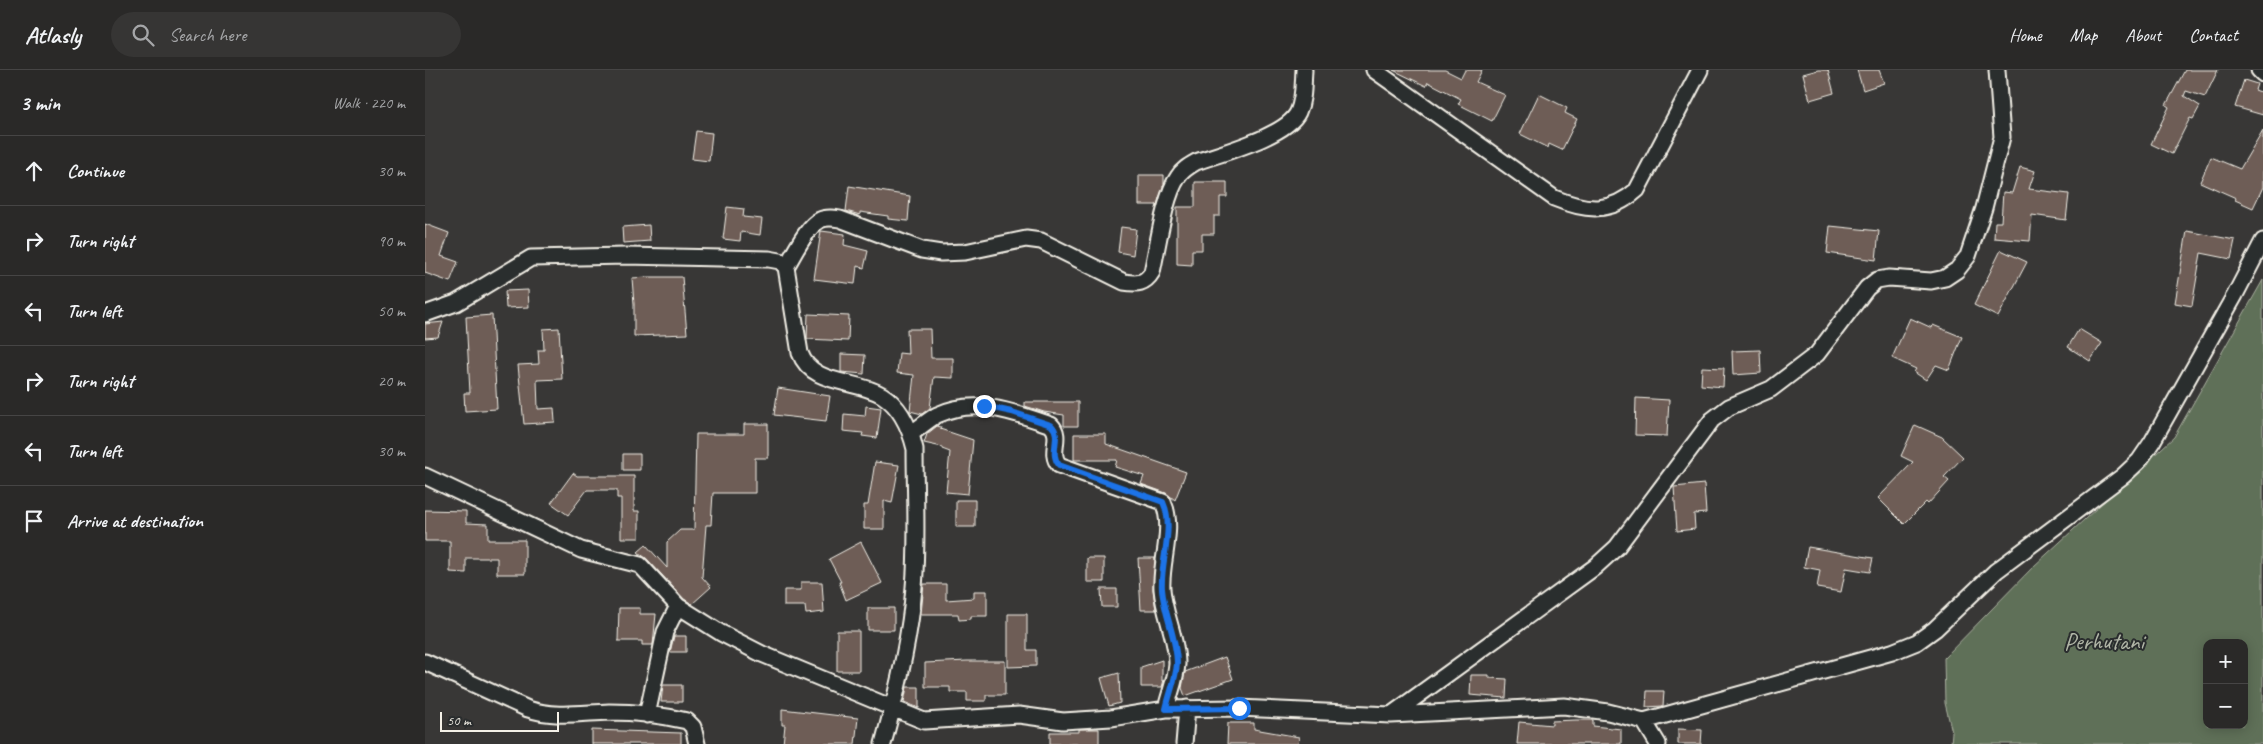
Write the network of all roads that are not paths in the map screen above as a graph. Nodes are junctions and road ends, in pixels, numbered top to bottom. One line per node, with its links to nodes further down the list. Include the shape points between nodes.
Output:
1 (1304, 70): 8 (street, via 1301,102 1297,114 1287,126 1196,162 1178,176 1171,189 1152,272 1148,279 1137,284 1124,282 1041,241 1025,239 965,252 941,253 921,250 830,218 819,220 809,229)
2 (1374, 70): 3 (street, via 1554,198 1576,207 1603,208 1623,202 1637,190)
3 (1700, 70)
4 (1997, 70): 18 (street, via 2002,137 1968,256 1957,270 1945,278 1931,281 1877,280 1867,288 1817,354 1771,389 1729,407 1712,420 1617,547 1595,567)
5 (2259, 70): 6 (street)
6 (2263, 74)
7 (2263, 241): 19 (street, via 2139,461 1996,570 1935,629 1917,642 1892,652)
8 (786, 267): 9 (street, via 780,261 769,259 531,258 456,303); 10 (street, via 804,363 821,376 869,388 883,396 895,407)
9 (425, 314)
10 (911, 434): 14 (street, via 915,449 915,585); 16 (street, via 937,415 958,409 984,406 1012,412 1056,429 1054,456 1059,465 1163,502 1168,523 1162,592 1177,651 1177,667)
11 (425, 476): 12 (street, via 581,550 640,565)
12 (678, 606): 14 (street, via 762,654); 17 (street, via 665,632)
13 (425, 662): 17 (street, via 544,714 563,716 609,712)
14 (893, 708): 16 (street, via 924,721 1019,715 1063,721 1111,718); 21 (street)
15 (1187, 708): 16 (street); 18 (street); 22 (street)
16 (1166, 709)
17 (647, 715): 20 (street, via 687,721 693,727)
18 (1391, 715): 19 (street, via 1564,706)
19 (1645, 721): 23 (street)
20 (697, 744)
21 (883, 744)
22 (1184, 744)
23 (1658, 744)

